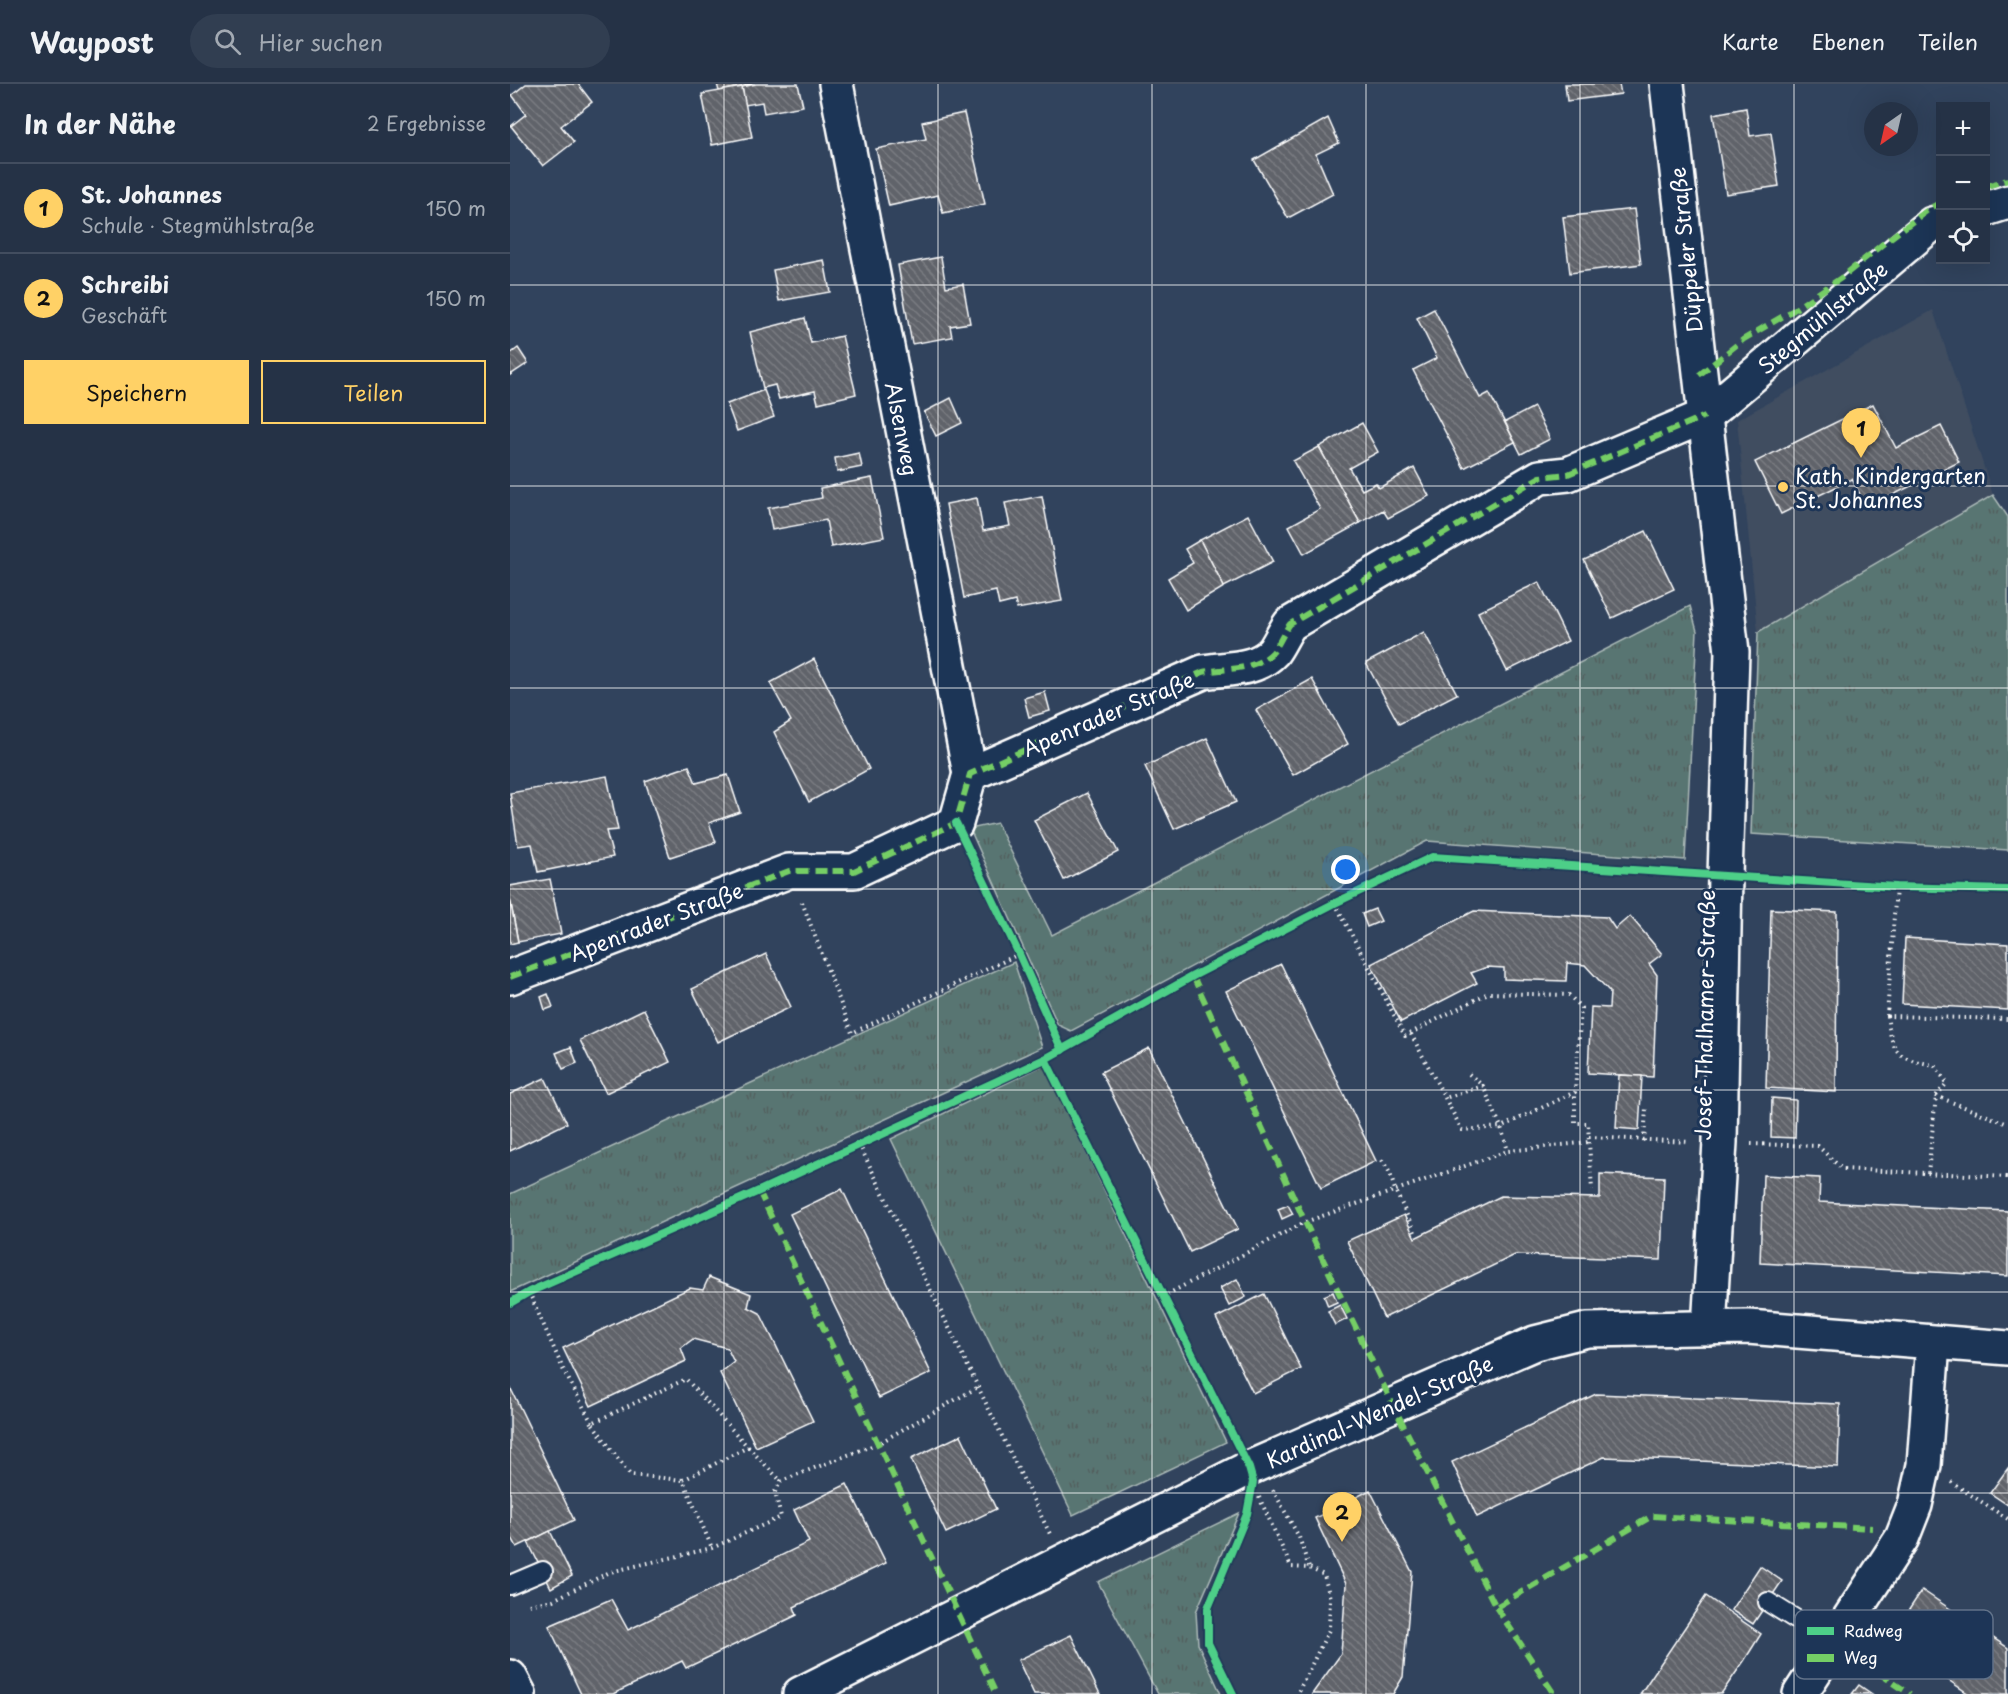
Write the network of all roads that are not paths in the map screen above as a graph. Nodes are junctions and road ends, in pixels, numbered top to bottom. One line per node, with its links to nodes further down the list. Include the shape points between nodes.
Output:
1 (836, 84): 7 (street, Alsenweg)
2 (1667, 84): 6 (street, Düppeler Straße)
3 (2008, 202): 4 (street)
4 (1990, 208)
5 (1936, 223): 6 (street, Stegmühlstraße)
6 (1705, 416): 7 (street, Apenrader Straße, via 1568,474 1540,477 1290,624 1274,651 1257,664 1203,672); 9 (street, Josef-Thalhamer-Straße, via 1732,652 1720,1142)
7 (970, 774): 8 (street, Apenrader Straße, via 956,823 854,871 789,871)
8 (510, 976)
9 (1709, 1328): 10 (street, Kardinal-Wendel-Straße, via 1748,1327); 20 (street, Kardinal-Wendel-Straße, via 1587,1330 1535,1343 1249,1468)
10 (1933, 1343): 11 (street, Kardinal-Wendel-Straße); 15 (street, via 1924,1465 1915,1505 1902,1538)
11 (2008, 1348)
12 (543, 1571): 13 (lane)
13 (510, 1585)
14 (1768, 1602): 16 (lane)
15 (1855, 1610)
16 (1795, 1618)
17 (510, 1677): 19 (street)
18 (1810, 1679): 21 (street)
19 (519, 1694)
20 (800, 1694)
21 (1800, 1694)

